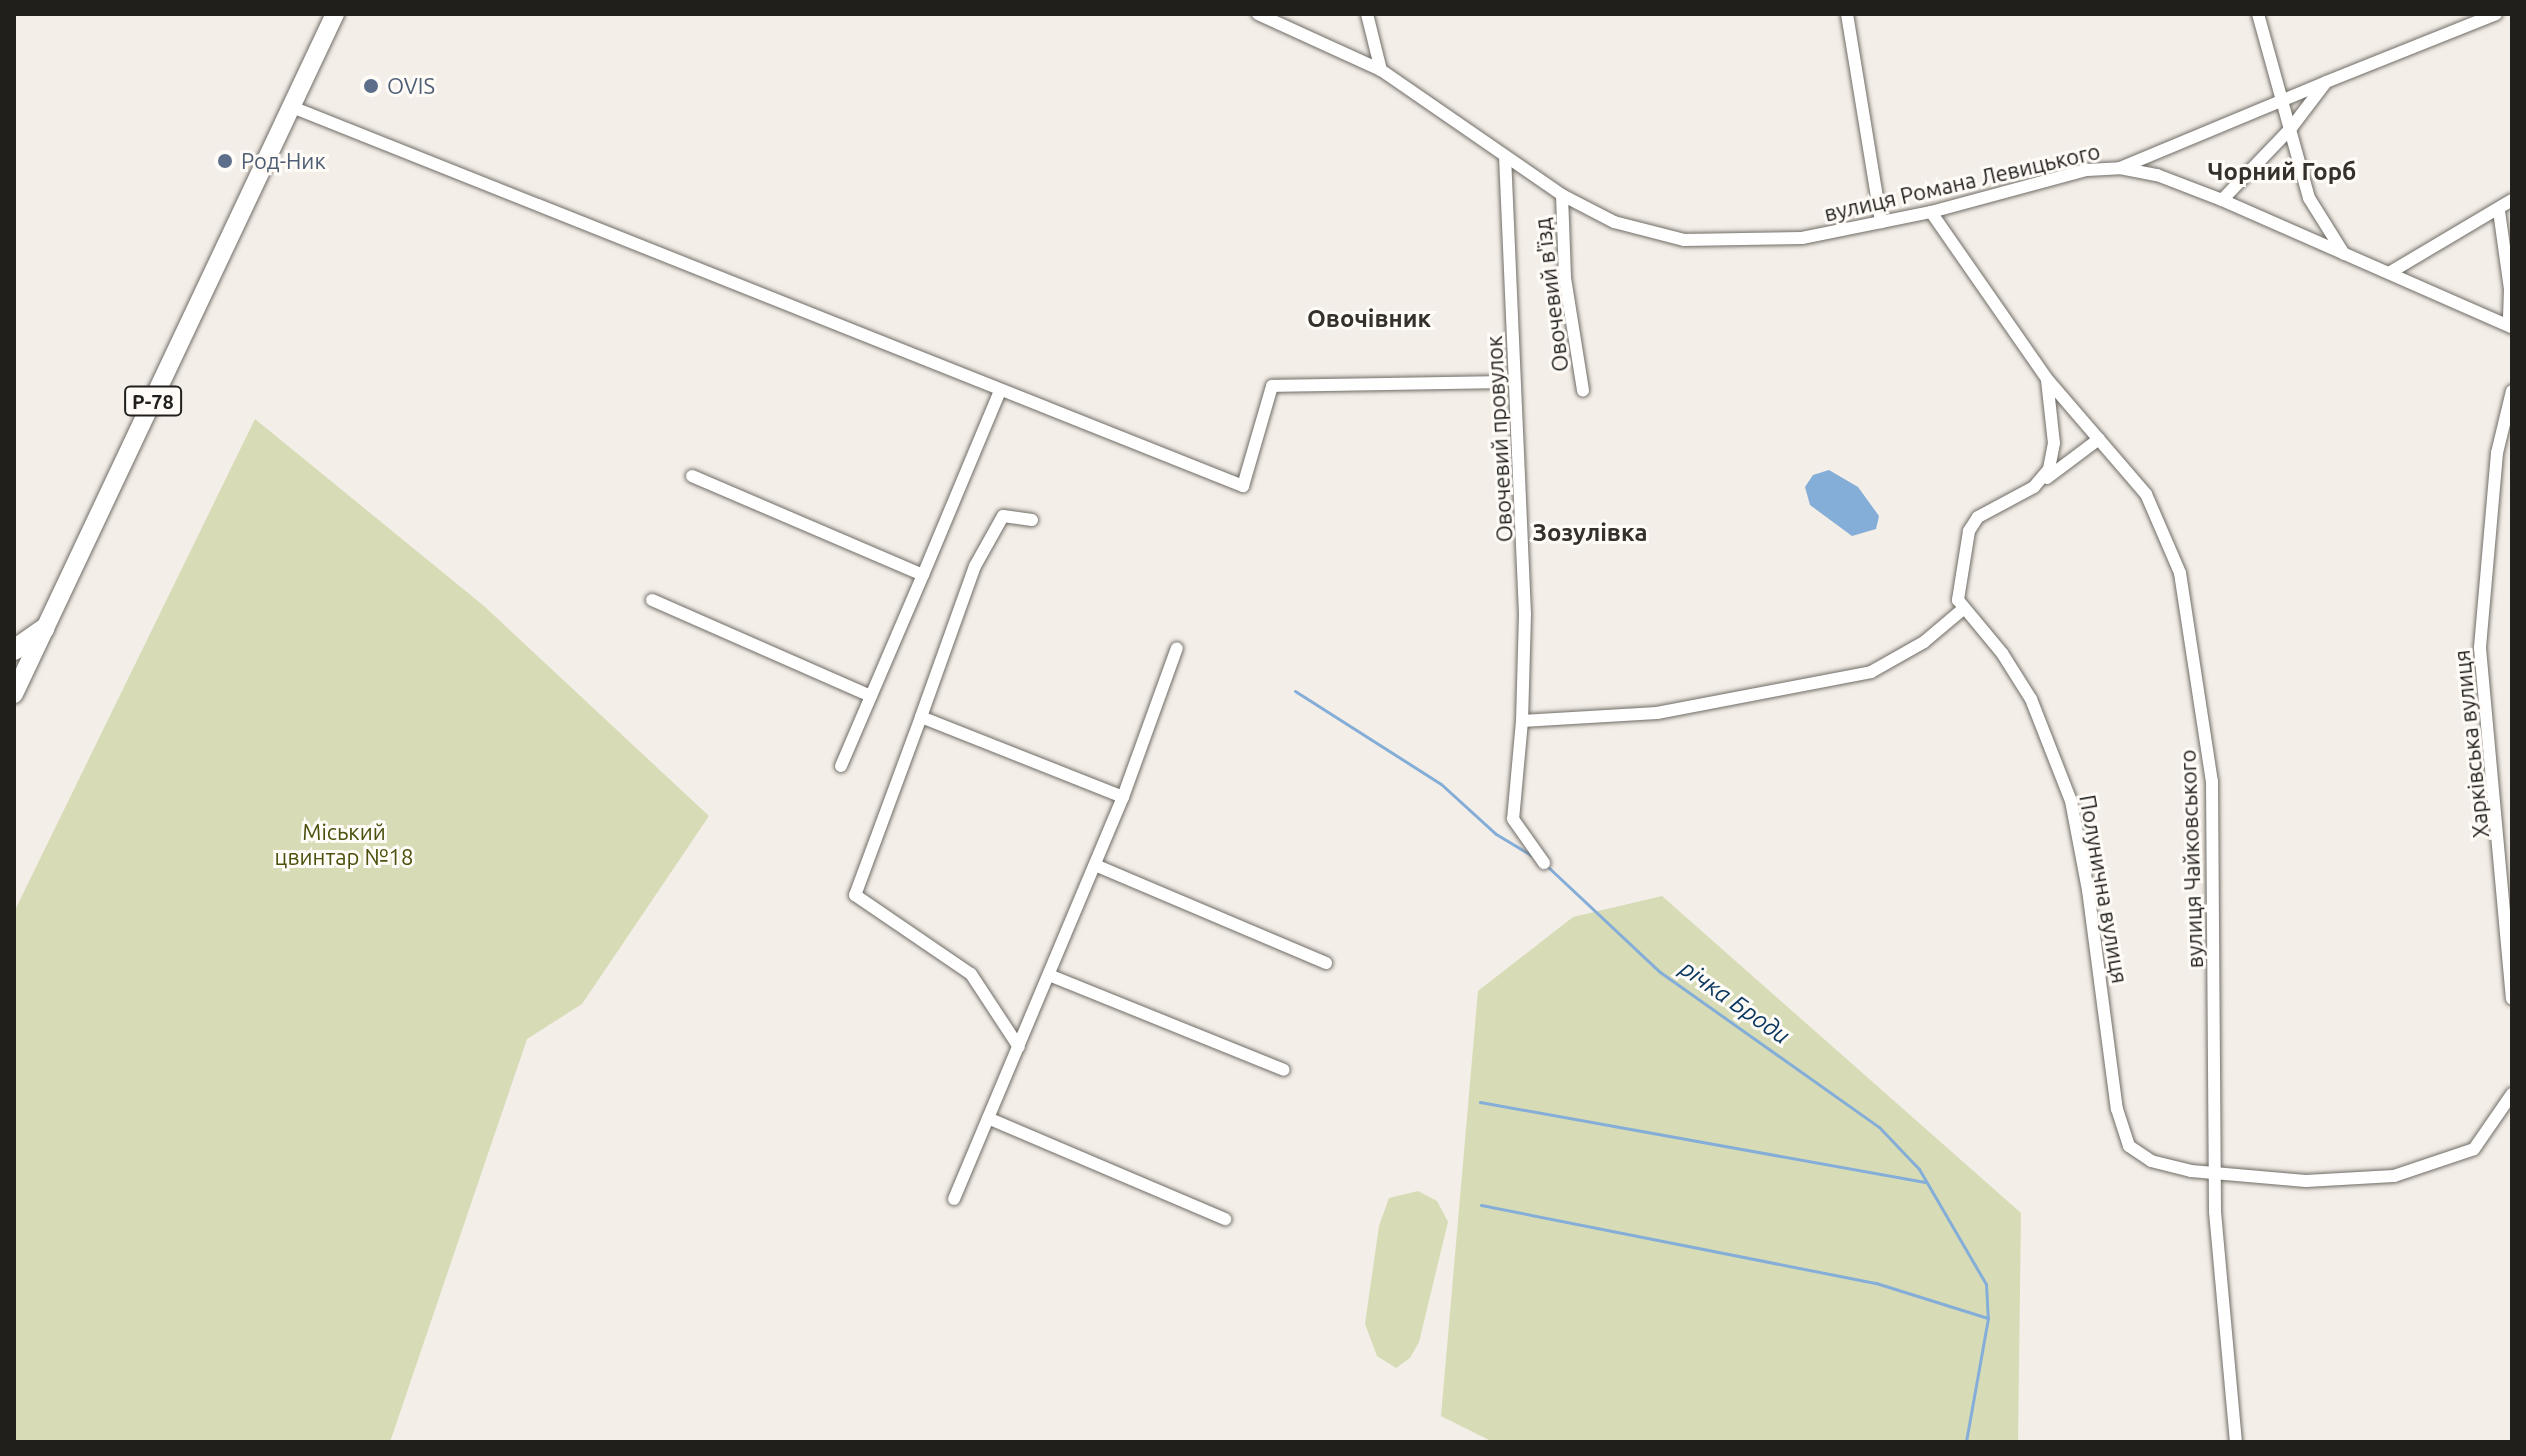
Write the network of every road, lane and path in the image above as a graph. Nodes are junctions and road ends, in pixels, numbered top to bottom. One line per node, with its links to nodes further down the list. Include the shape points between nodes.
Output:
1 (335, 14): 10 (main road, Р-78)
2 (1258, 14): 7 (street, вулиця Романа Левицького)
3 (1367, 14): 7 (street)
4 (1847, 14): 19 (street)
5 (2258, 14): 9 (street)
6 (2496, 14): 8 (street)
7 (1381, 70): 12 (street, вулиця Романа Левицького)
8 (2326, 82): 9 (street); 11 (street)
9 (2282, 99): 11 (street); 13 (street)
10 (292, 107): 25 (street); 35 (main road, Р-78)
11 (2291, 128): 15 (street); 20 (street, via 2309,198)
12 (1505, 156): 14 (street, вулиця Романа Левицького); 41 (street, Овочевий провулок, via 1523,505)
13 (2120, 168): 15 (street, вулиця Романа Левицького, via 2157,175); 18 (street, вулиця Романа Левицького, via 2087,170)
14 (1562, 195): 19 (street, вулиця Романа Левицького, via 1614,222 1684,240 1802,238); 26 (street, Овочевий в'їзд, via 1565,278)
15 (2222, 200): 20 (street, вулиця Романа Левицького)
16 (2512, 200): 17 (street)
17 (2499, 211): 21 (street); 22 (street)
18 (1931, 212): 19 (street, вулиця Романа Левицького); 23 (street, вулиця Чайковського)
19 (1881, 222)
20 (2344, 254): 21 (street, вулиця Романа Левицького)
21 (2389, 273): 22 (street, вулиця Романа Левицького)
22 (2510, 326)
23 (2047, 379): 28 (street, вулиця Чайковського); 30 (street, via 2054,443 2049,469)
24 (1500, 382): 25 (street, via 1272,386 1243,486)
25 (1000, 391): 32 (street)
26 (1583, 391)
27 (2512, 391): 48 (street, Харківська вулиця, via 2497,453 2480,648)
28 (2099, 439): 30 (street); 53 (street, вулиця Чайковського, via 2146,494 2166,532 2180,573 2200,686 2213,807)
29 (692, 476): 32 (street)
30 (2034, 487): 34 (street, via 1993,507 1969,531 1957,579)
31 (1032, 520): 40 (street, via 1003,516 975,566)
32 (923, 575): 39 (street)
33 (652, 600): 39 (street)
34 (1963, 609): 41 (street, via 1924,642 1871,672 1657,713); 53 (street, Полунична вулиця, via 2002,653 2027,692 2071,801 2125,1140 2151,1161)
35 (44, 629): 37 (highway); 38 (main road, Р-78)
36 (1177, 648): 43 (street)
37 (14, 650)
38 (14, 694)
39 (871, 696): 42 (street)
40 (921, 717): 43 (street); 49 (street, via 855,895 971,974)
41 (1522, 721): 44 (street, Овочевий провулок, via 1513,819)
42 (841, 766)
43 (1123, 797): 45 (street)
44 (1544, 863)
45 (1095, 865): 46 (street); 47 (street)
46 (1326, 963)
47 (1049, 975): 49 (street); 50 (street)
48 (2512, 999)
49 (1019, 1047): 52 (street)
50 (1284, 1070)
51 (2512, 1094): 53 (street, Полунична вулиця, via 2474,1149 2416,1171 2306,1181)
52 (988, 1118): 54 (street); 55 (street)
53 (2214, 1173): 56 (street, вулиця Чайковського)
54 (954, 1199)
55 (1225, 1219)
56 (2236, 1442)

